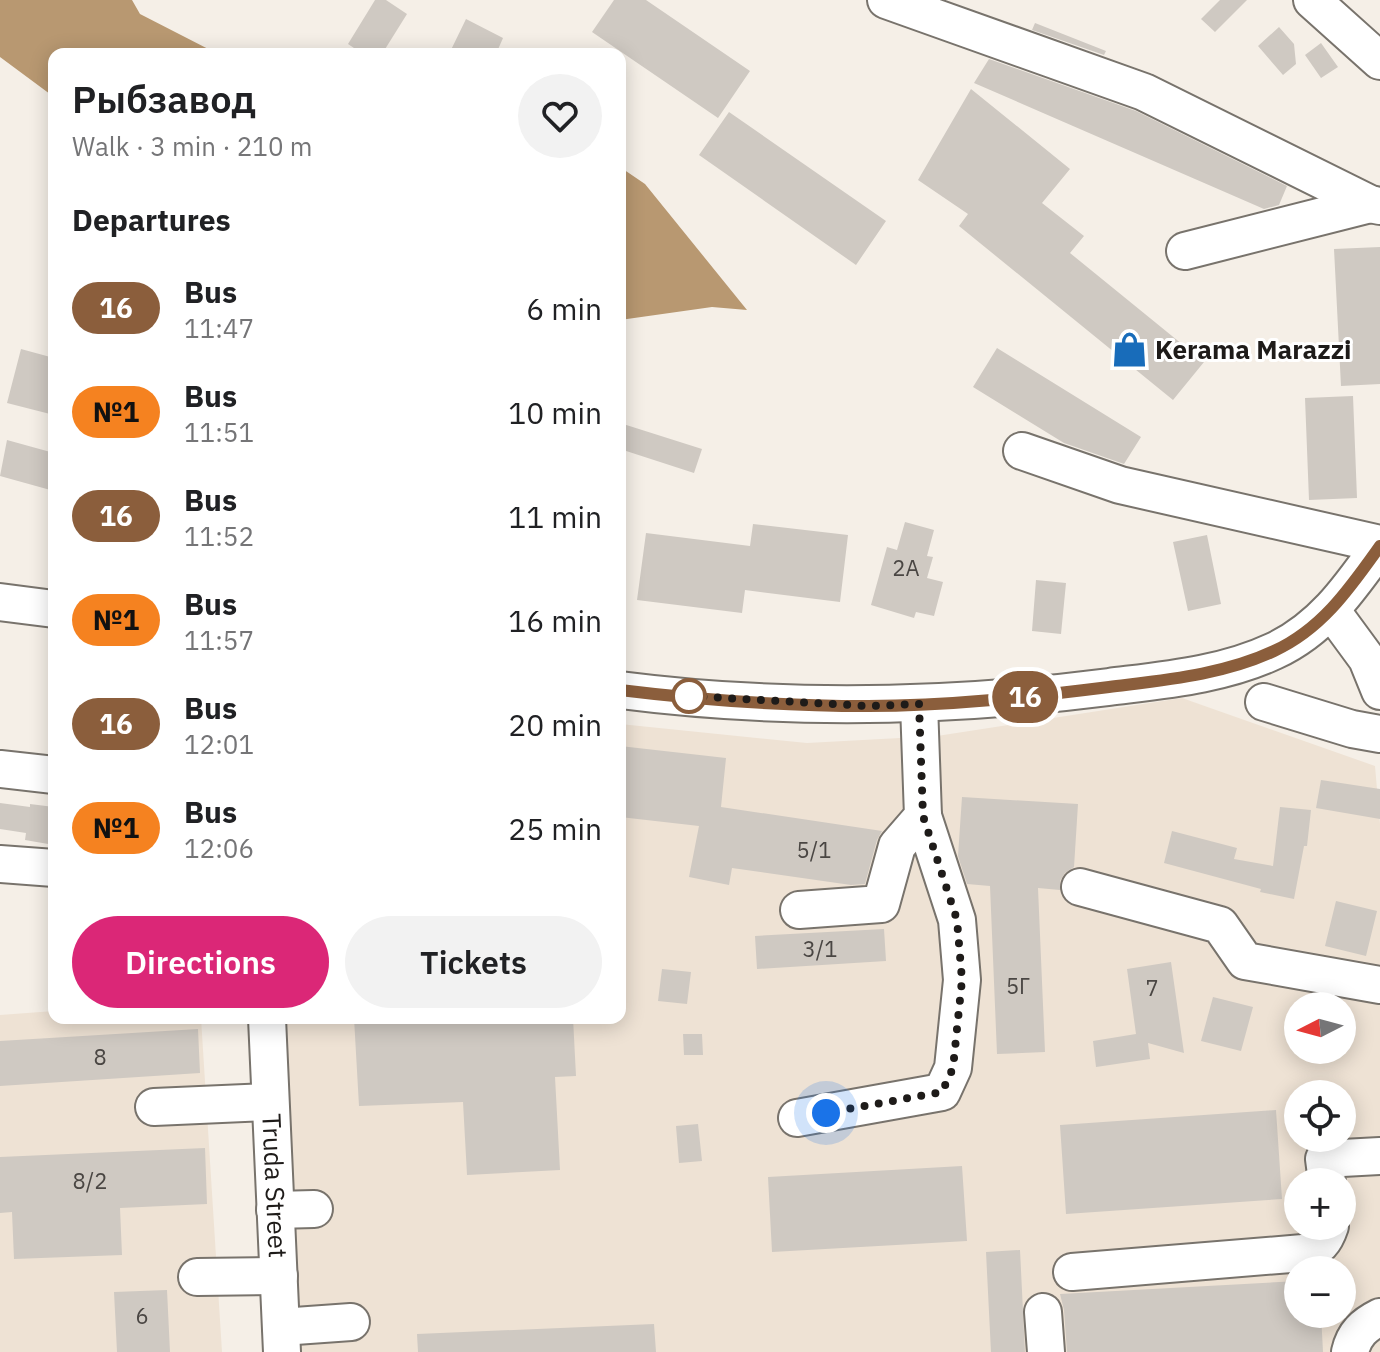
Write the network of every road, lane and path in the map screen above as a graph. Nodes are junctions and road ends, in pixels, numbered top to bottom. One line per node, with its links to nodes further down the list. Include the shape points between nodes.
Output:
1 (886, 0): 4 (street, via 1144,92)
2 (1312, 0): 3 (street)
3 (1380, 61)
4 (1375, 205): 5 (street)
5 (1185, 251)
6 (1022, 451): 7 (street, via 1120,485)
7 (1380, 545): 10 (street)
8 (0, 602): 9 (street)
9 (48, 608)
10 (1331, 610): 12 (street, via 1367,659); 14 (street, via 1274,651 1229,667 1070,692)
11 (626, 690): 14 (street, via 779,702)
12 (1380, 691)
13 (1264, 702): 15 (street)
14 (919, 704): 18 (street)
15 (1380, 734)
16 (0, 769): 17 (street)
17 (48, 774)
18 (923, 816): 22 (street, via 897,846 881,904); 27 (street, via 957,920 962,980 953,1068 942,1092)
19 (0, 864): 20 (street)
20 (48, 868)
21 (1080, 887): 23 (street, via 1220,925 1245,961)
22 (799, 910)
23 (1380, 985)
24 (267, 1024): 25 (street, Truda Street)
25 (270, 1102): 26 (street); 31 (street, Truda Street)
26 (154, 1107)
27 (797, 1118)
28 (1380, 1156): 29 (street, via 1324,1159)
29 (1325, 1168)
30 (314, 1209): 31 (street)
31 (275, 1210): 34 (street, Truda Street)
32 (1324, 1240): 33 (street, via 1316,1250 1303,1253)
33 (1072, 1272)
34 (279, 1276): 35 (street); 39 (street, Truda Street)
35 (197, 1277)
36 (1043, 1312): 40 (street)
37 (1380, 1317): 41 (street, via 1357,1334)
38 (351, 1322): 39 (street)
39 (281, 1339)
40 (1046, 1352)
41 (1350, 1352)

